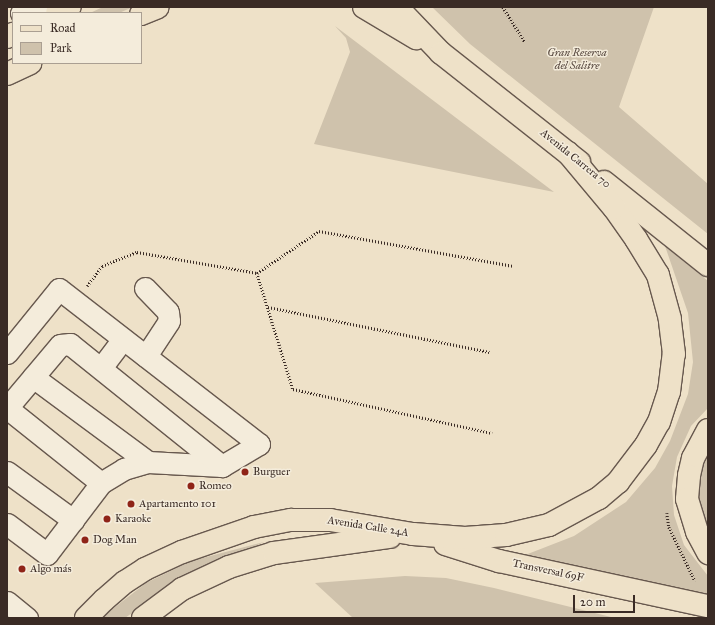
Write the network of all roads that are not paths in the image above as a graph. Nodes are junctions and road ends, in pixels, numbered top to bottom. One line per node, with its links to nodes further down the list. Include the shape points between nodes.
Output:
1 (52, 7): 7 (street)
2 (65, 7): 8 (street)
3 (70, 7): 9 (main road)
4 (158, 7): 10 (main road)
5 (364, 7): 11 (main road)
6 (397, 7): 11 (main road)
7 (26, 12)
8 (51, 12)
9 (59, 12)
10 (142, 14)
11 (441, 53): 14 (main road, Avenida Carrera 70)
12 (29, 64): 13 (main road)
13 (7, 74)
14 (568, 153): 15 (main road, Avenida Carrera 70); 30 (main road, via 627,226 658,275 670,319 674,354 669,392 659,422 646,445 618,482 599,498 549,525 506,534 465,538)
15 (708, 266)
16 (145, 288): 19 (street, via 168,312 169,321)
17 (123, 339): 18 (street, via 58,289); 19 (street); 20 (street)
18 (7, 353)
19 (146, 356): 25 (street, via 259,444)
20 (101, 368): 21 (street, via 70,344 60,345); 25 (street)
21 (33, 377): 22 (street); 24 (street)
22 (7, 408): 27 (street)
23 (708, 430): 31 (main road, via 693,458 688,499 697,532)
24 (148, 462): 25 (street); 27 (street, via 124,469)
25 (222, 466)
26 (7, 472): 28 (street)
27 (101, 483): 28 (street)
28 (73, 520): 29 (street, via 47,554)
29 (7, 524)
30 (413, 534): 33 (main road, Transversal 69F, via 499,561); 35 (main road, Avenida Calle 24A, via 330,520 291,520 254,527 182,552 145,570 125,582); 36 (main road, Avenida Calle 24A, via 274,553 236,565 182,589)
31 (708, 553)
32 (7, 602): 34 (street)
33 (708, 606)
34 (27, 618)
35 (86, 618)
36 (143, 618)

